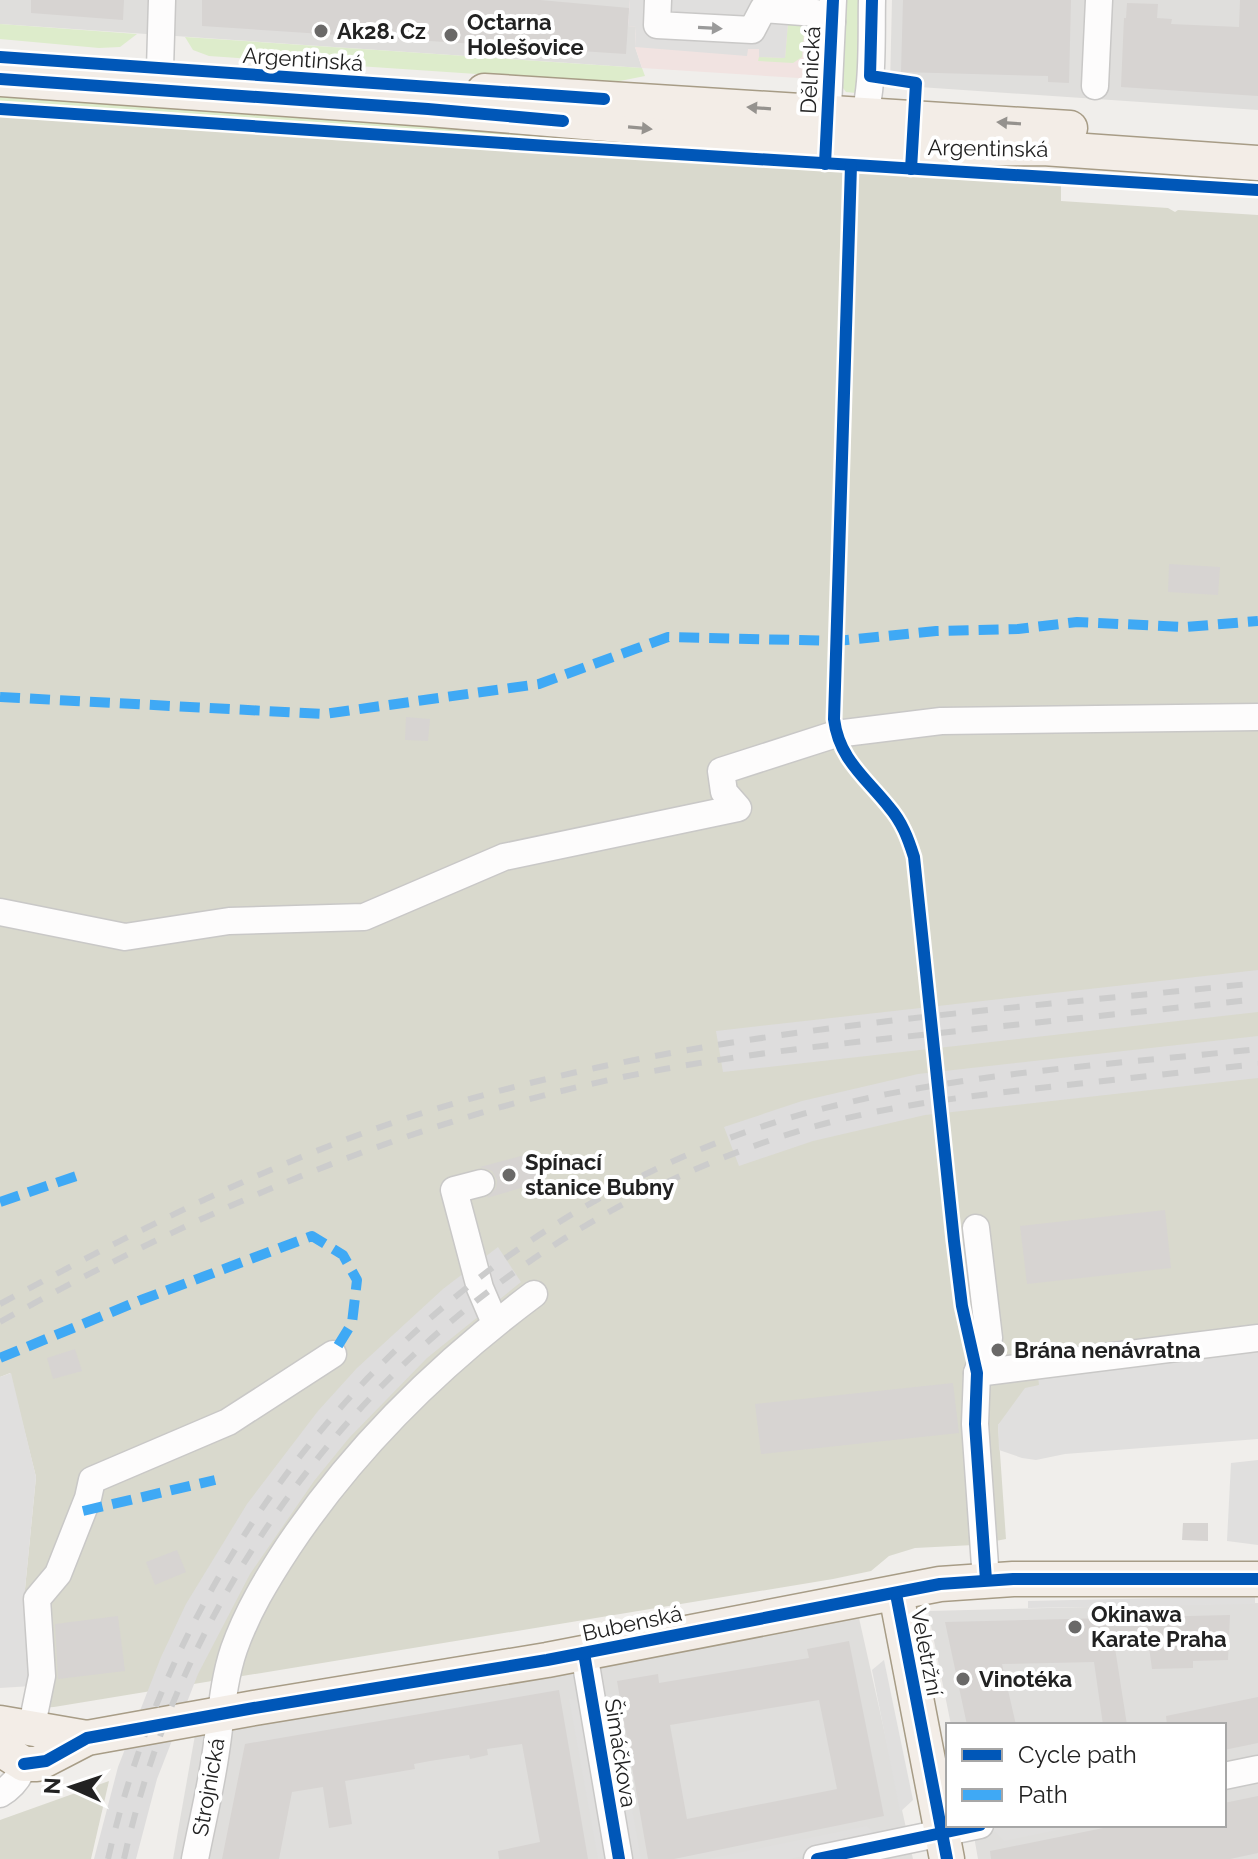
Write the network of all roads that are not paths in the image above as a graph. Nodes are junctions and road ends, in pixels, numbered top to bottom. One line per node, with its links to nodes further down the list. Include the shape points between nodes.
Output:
1 (162, 0): 8 (street)
2 (658, 0): 5 (street, one-way to 5, via 657,25 752,30)
3 (872, 0): 11 (street)
4 (1099, 0): 10 (street)
5 (761, 5): 6 (street)
6 (833, 11): 12 (street, Dělnická)
7 (0, 57): 8 (main road, Argentinská)
8 (160, 69): 12 (main road, Argentinská, one-way to 8)
9 (0, 79): 12 (main road, Argentinská, one-way to 12)
10 (1095, 86)
11 (865, 114): 12 (main road, Argentinská); 13 (main road, Argentinská, one-way to 11)
12 (832, 133): 14 (main road, Argentinská, via 960,149 1043,148)
13 (1258, 140)
14 (1258, 163)
15 (1258, 717): 16 (street, via 941,721 836,734 721,771 724,792 738,808 504,857 364,917 229,921 125,937)
16 (0, 912)
17 (481, 1183): 20 (street, via 454,1190 480,1288)
18 (976, 1228): 23 (street, via 989,1338)
19 (534, 1294): 20 (street, Strojnická)
20 (495, 1323): 28 (street, Strojnická, via 386,1423 298,1533 241,1632)
21 (1258, 1338): 23 (street)
22 (333, 1354): 29 (street, via 228,1422 92,1480 58,1574 37,1599 42,1676)
23 (977, 1373): 25 (street, via 975,1424)
24 (1258, 1579): 25 (main road, Bubenská)
25 (986, 1580): 26 (main road, Bubenská)
26 (896, 1594): 27 (main road, Bubenská); 36 (main road, Veletržní)
27 (584, 1653): 28 (main road, Bubenská); 38 (street, Šimáčkova)
28 (221, 1714): 30 (main road, Bubenská); 37 (street, Strojnická)
29 (10, 1729): 30 (main road); 31 (street)
30 (87, 1738): 31 (main road, Bubenská, via 46,1761)
31 (12, 1757): 34 (street, via 21,1773)
32 (1258, 1769): 33 (street)
33 (1226, 1776)
34 (0, 1794)
35 (977, 1827): 36 (street)
36 (944, 1846): 39 (street)
37 (195, 1859)
38 (619, 1859)
39 (817, 1859)

